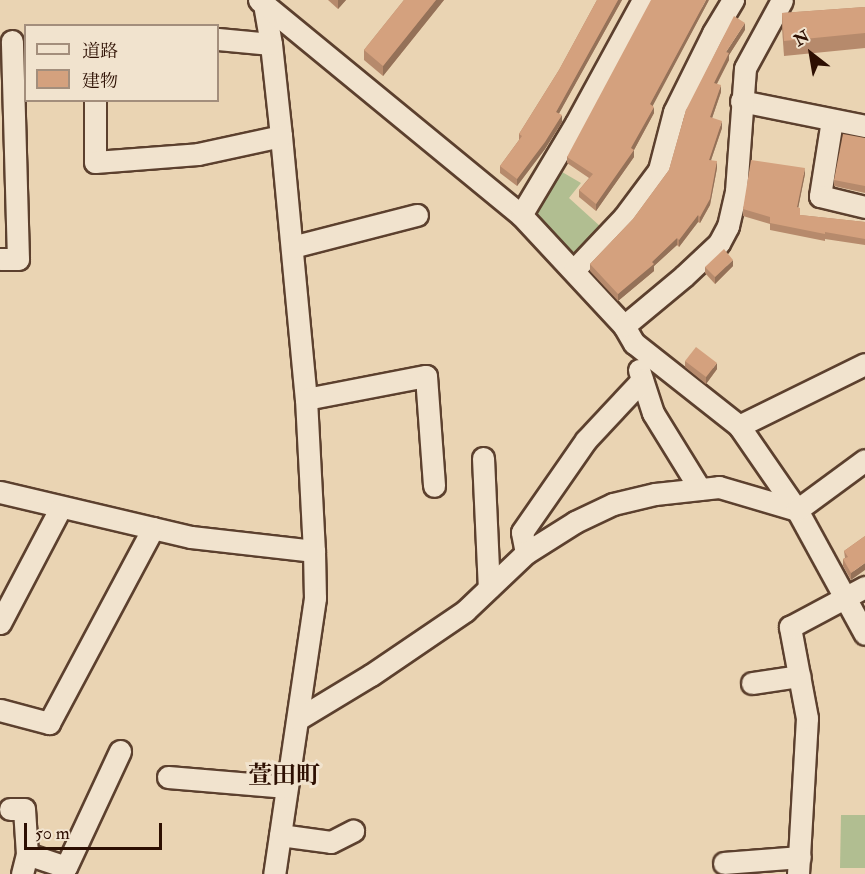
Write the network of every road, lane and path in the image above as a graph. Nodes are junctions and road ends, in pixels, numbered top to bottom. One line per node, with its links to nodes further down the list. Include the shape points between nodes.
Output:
1 (642, 0): 15 (street)
2 (733, 0): 18 (street, via 674,112 659,170 624,217)
3 (782, 0): 8 (street, via 745,68)
4 (261, 2): 7 (street); 15 (street)
5 (219, 39): 7 (street)
6 (12, 41): 17 (street, via 18,259)
7 (271, 45): 12 (street)
8 (741, 101): 10 (street); 19 (street, via 736,191 728,225 719,243)
9 (95, 102): 12 (street, via 95,162 198,154)
10 (832, 120): 11 (street); 13 (street, via 820,196)
11 (865, 126)
12 (281, 136): 16 (street)
13 (865, 207)
14 (417, 215): 16 (street)
15 (521, 215): 18 (street)
16 (292, 247): 22 (street)
17 (0, 259)
18 (574, 270): 19 (street)
19 (629, 335): 21 (street); 23 (street)
20 (865, 364): 23 (street)
21 (642, 380): 27 (street, via 653,413); 33 (street, via 586,440 522,532)
22 (306, 399): 26 (street, via 426,376); 32 (street)
23 (740, 426): 30 (street)
24 (483, 458): 35 (street)
25 (865, 460): 30 (street)
26 (434, 486)
27 (700, 489): 30 (street, via 719,487); 33 (street, via 613,504)
28 (0, 492): 29 (street)
29 (61, 507): 31 (street); 37 (street)
30 (797, 510): 36 (street)
31 (153, 528): 32 (street, via 191,537); 41 (street, via 49,723)
32 (314, 551): 42 (street, via 315,598)
33 (526, 553): 35 (street)
34 (865, 587): 36 (street)
35 (489, 588): 42 (street, via 465,611)
36 (845, 598): 38 (street); 39 (street, via 790,627)
37 (0, 622)
38 (865, 634)
39 (799, 676): 40 (street); 51 (street, via 807,718)
40 (752, 684)
41 (0, 710)
42 (298, 719): 45 (street)
43 (120, 751): 52 (street)
44 (168, 777): 45 (street)
45 (287, 787): 48 (street)
46 (24, 808): 50 (street)
47 (353, 831): 48 (street, via 331,842)
48 (280, 835): 53 (street)
49 (724, 863): 51 (street)
50 (24, 864): 52 (street)
51 (799, 865)
52 (65, 870)
53 (274, 874)

